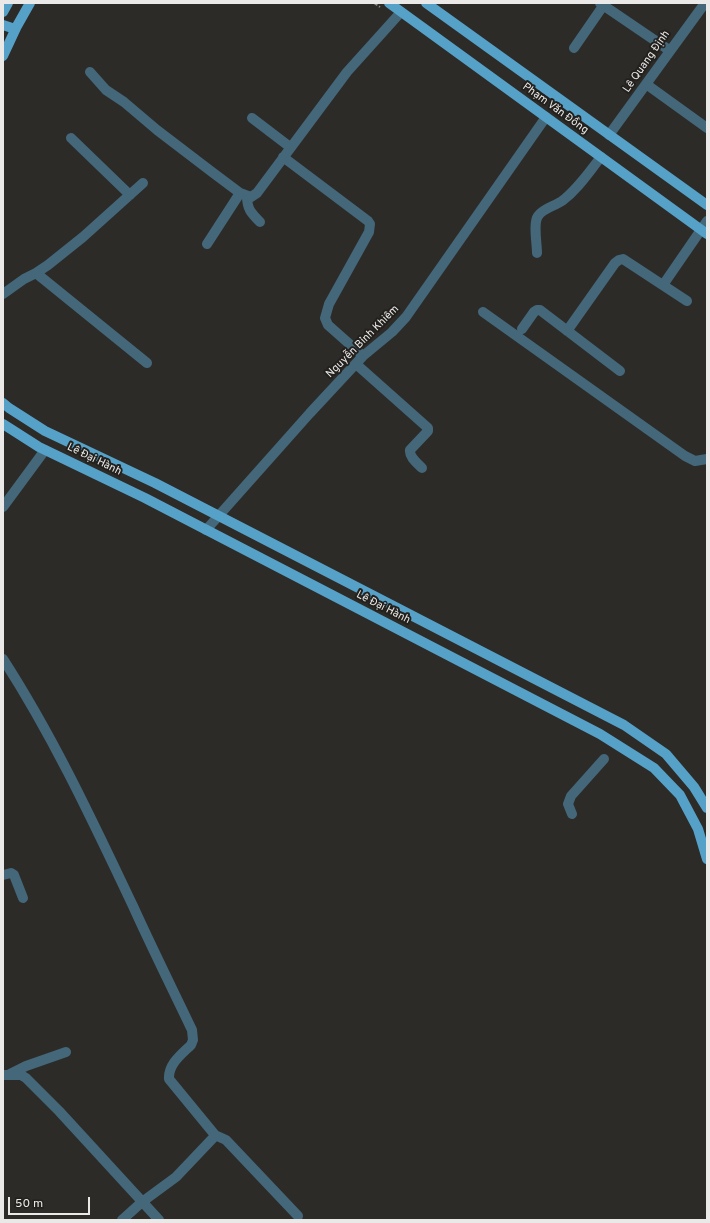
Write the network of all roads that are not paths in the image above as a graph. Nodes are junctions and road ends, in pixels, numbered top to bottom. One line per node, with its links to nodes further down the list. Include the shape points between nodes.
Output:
1 (8, 3): 7 (main road)
2 (30, 3): 10 (main road)
3 (389, 3): 8 (main road, Phạm Văn Đồng)
4 (426, 3): 19 (main road, Phạm Văn Đồng)
5 (705, 3): 12 (street, Lê Quang Định)
6 (601, 4): 11 (street); 12 (street)
7 (3, 12)
8 (401, 12): 16 (main road, Phạm Văn Đồng); 21 (street, via 353,63)
9 (3, 25): 10 (main road)
10 (15, 29): 13 (main road)
11 (574, 48)
12 (670, 50): 15 (street, Lê Quang Định)
13 (3, 56)
14 (90, 72): 25 (street, via 106,90)
15 (646, 84): 18 (street); 19 (street, Lê Quang Định)
16 (546, 117): 23 (main road, Phạm Văn Đồng); 39 (street, Nguyễn Bỉnh Khiêm, via 406,317)
17 (252, 118): 21 (street)
18 (707, 128)
19 (609, 135): 27 (main road, Phạm Văn Đồng)
20 (71, 138): 26 (street)
21 (290, 147): 22 (street)
22 (283, 157): 25 (street, via 257,193 251,198); 39 (street, via 370,224 369,232 329,304 325,318 328,325)
23 (601, 157): 29 (main road, Phạm Văn Đồng); 31 (street, via 578,186 562,201 538,216)
24 (143, 183): 26 (street)
25 (244, 194): 28 (street, via 248,208); 30 (street)
26 (130, 195): 32 (street, via 83,237)
27 (707, 205)
28 (260, 222)
29 (705, 228): 33 (street)
30 (207, 244)
31 (537, 253)
32 (36, 273): 34 (street); 40 (street)
33 (663, 285): 35 (street); 38 (street, via 623,259 619,260)
34 (3, 294)
35 (687, 301)
36 (483, 312): 45 (street, via 685,456 695,460)
37 (522, 329): 38 (street, via 536,310 540,310)
38 (567, 331): 41 (street)
39 (359, 360): 46 (street, via 428,428 409,452); 48 (street, Nguyễn Bỉnh Khiêm)
40 (146, 363)
41 (620, 371)
42 (3, 402): 48 (main road, Lê Đại Hành, via 45,431)
43 (3, 424): 44 (main road, Lê Đại Hành)
44 (45, 450): 47 (street); 49 (main road, Lê Đại Hành)
45 (707, 459)
46 (422, 468)
47 (3, 507)
48 (219, 516): 49 (street, Nguyễn Bỉnh Khiêm); 52 (main road, Lê Đại Hành, via 624,725 666,754 694,787)
49 (206, 530): 54 (main road, Lê Đại Hành, via 600,734 654,768 680,795 698,829)
50 (3, 659): 59 (street, via 54,746 192,1030 191,1045 171,1068 169,1079)
51 (604, 759): 53 (street, via 570,796 568,804)
52 (707, 808)
53 (572, 814)
54 (707, 859)
55 (3, 876): 56 (street, via 11,873 14,875)
56 (23, 898)
57 (66, 1052): 58 (street)
58 (7, 1075): 60 (street, via 21,1075 30,1082)
59 (215, 1135): 60 (street, via 176,1177); 61 (street, via 226,1140)
60 (142, 1202): 62 (street); 63 (street)
61 (298, 1216)
62 (122, 1220)
63 (159, 1220)

